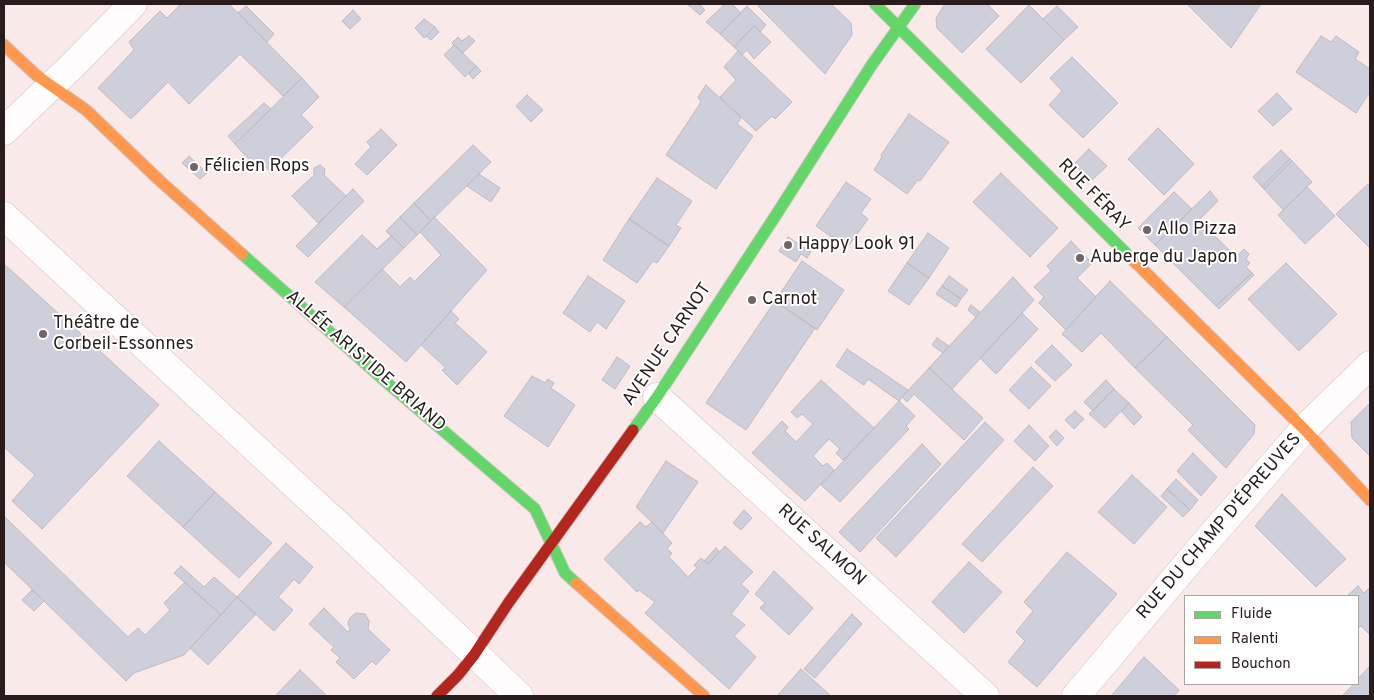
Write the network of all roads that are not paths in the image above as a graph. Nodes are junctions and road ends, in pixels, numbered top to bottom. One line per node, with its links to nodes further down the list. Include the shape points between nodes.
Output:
1 (133, 4): 6 (street)
2 (875, 4): 4 (street, RUE FÉRAY)
3 (914, 4): 4 (street, AVENUE CARNOT)
4 (898, 28): 10 (street, AVENUE CARNOT); 11 (street, RUE FÉRAY)
5 (4, 45): 6 (street, ALLÉE ARISTIDE BRIAND, via 36,75)
6 (52, 85): 7 (street); 13 (street, ALLÉE ARISTIDE BRIAND, via 86,110 159,180 385,381 535,509)
7 (4, 131)
8 (4, 216): 14 (street)
9 (1370, 364): 11 (street, RUE DU CHAMP D'ÉPREUVES)
10 (656, 397): 13 (street, AVENUE CARNOT); 18 (street, RUE SALMON)
11 (1304, 430): 12 (street, RUE FÉRAY); 19 (street, RUE DU CHAMP D'ÉPREUVES)
12 (1370, 500)
13 (551, 543): 14 (street, AVENUE CARNOT); 17 (street, ALLÉE ARISTIDE BRIAND, via 565,573)
14 (474, 655): 15 (street, AVENUE CARNOT); 16 (street)
15 (437, 696)
16 (519, 696)
17 (704, 696)
18 (985, 696)
19 (1076, 696)

